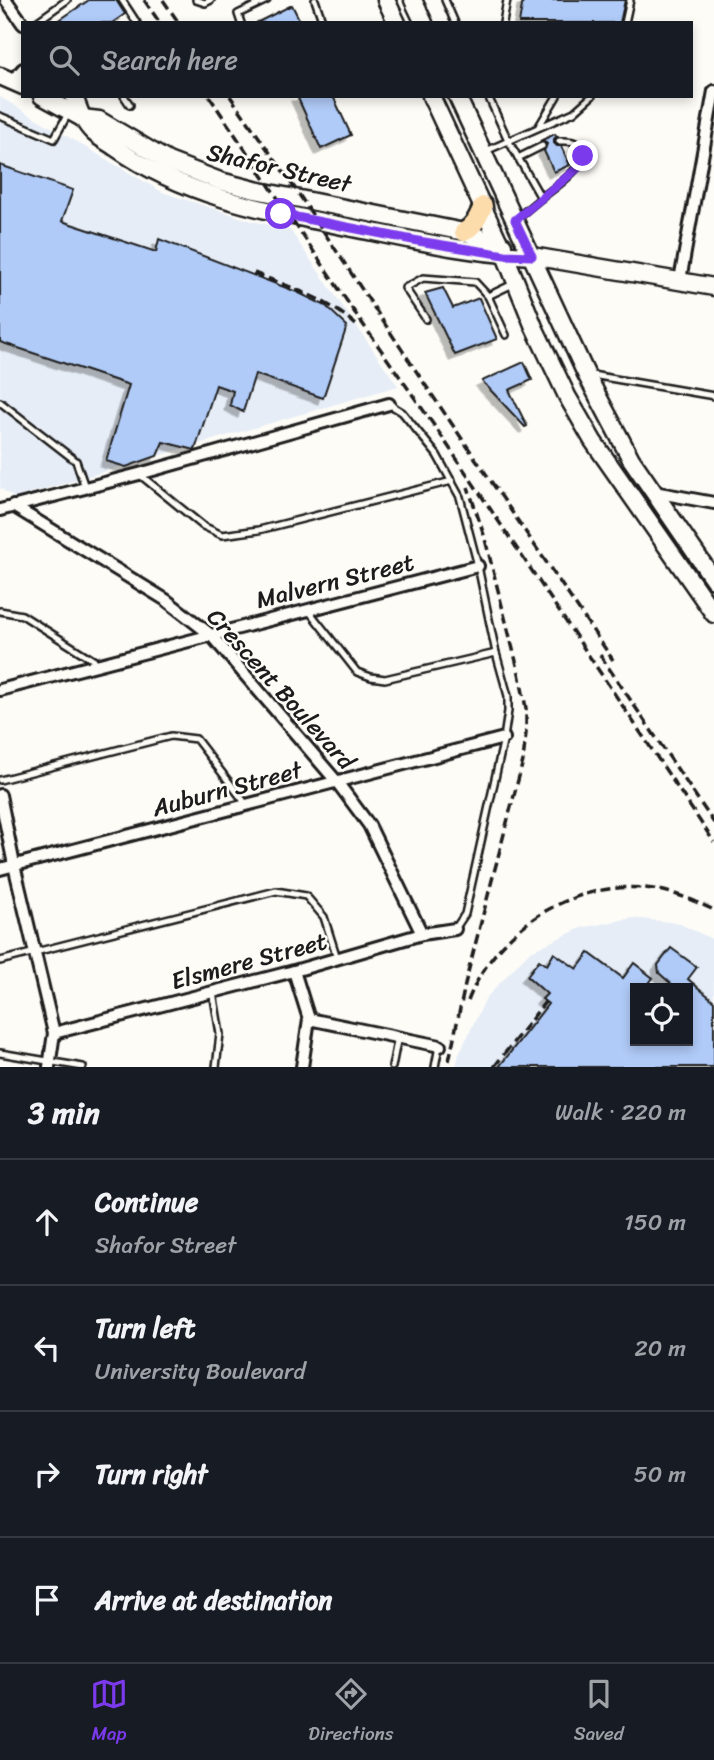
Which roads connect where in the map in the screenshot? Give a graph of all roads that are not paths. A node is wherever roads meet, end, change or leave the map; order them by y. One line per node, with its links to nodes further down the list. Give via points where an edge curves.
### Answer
1 (6, 0): 14 (street)
2 (67, 0): 13 (lane)
3 (122, 0): 17 (lane)
4 (196, 0): 5 (lane)
5 (211, 0)
6 (267, 0): 18 (lane, via 237,14)
7 (315, 0): 19 (lane)
8 (386, 0): 20 (main road)
9 (413, 0): 21 (main road)
10 (445, 0): 22 (lane)
11 (507, 0): 23 (lane)
12 (630, 0): 24 (lane)
13 (46, 16): 15 (lane); 16 (lane)
14 (21, 21)
15 (39, 21)
16 (50, 21)
17 (136, 21)
18 (240, 21)
19 (322, 21)
20 (396, 21)
21 (423, 21)
22 (454, 21)
23 (503, 21)
24 (625, 21)
25 (48, 98): 34 (main road)
26 (125, 98): 33 (lane)
27 (432, 98): 43 (main road)
28 (458, 98): 40 (main road)
29 (489, 98): 37 (lane)
30 (557, 98): 36 (lane)
31 (590, 98): 36 (lane, via 574,112)
32 (713, 98): 48 (street)
33 (130, 105)
34 (75, 108): 35 (lane, via 54,139); 45 (main road, Shafor Street, via 168,161 220,181); 46 (main road, Shafor Street, via 93,132 135,161 192,189 265,210 418,241)
35 (0, 117)
36 (539, 127): 37 (lane)
37 (508, 140): 40 (lane); 41 (lane)
38 (559, 141): 42 (lane, via 573,141 583,156 579,167)
39 (542, 146): 41 (lane)
40 (484, 152): 44 (main road)
41 (518, 158): 42 (lane)
42 (541, 198): 44 (lane)
43 (482, 206): 45 (main road, via 477,220); 46 (main road)
44 (515, 220): 47 (main road)
45 (464, 232): 46 (main road, Shafor Street)
46 (502, 249): 47 (main road, Shafor Street); 49 (main road)
47 (532, 256): 48 (main road, Shafor Street); 54 (main road)
48 (680, 280): 50 (main road, Shafor Street)
49 (516, 282): 51 (lane); 69 (main road, via 539,339 593,441)
50 (714, 287)
51 (488, 296): 52 (lane, via 475,282 422,278 405,288); 53 (lane)
52 (426, 319)
53 (506, 335)
54 (586, 374): 55 (lane); 61 (main road)
55 (714, 397)
56 (0, 402): 60 (lane, via 76,461)
57 (389, 404): 58 (street); 59 (lane, via 402,412)
58 (139, 474): 59 (lane, via 203,526 222,535 259,530); 60 (street)
59 (452, 481): 65 (lane)
60 (85, 487): 63 (street)
61 (654, 492): 62 (street); 66 (main road)
62 (714, 503)
63 (13, 506): 64 (street); 70 (street, Crescent Boulevard, via 166,600)
64 (0, 510)
65 (478, 566): 67 (street, Malvern Street); 71 (lane)
66 (714, 580)
67 (308, 609): 70 (street, Malvern Street); 71 (lane, via 357,672 371,677 385,679)
68 (0, 611): 72 (lane, via 22,615)
69 (714, 614)
70 (211, 635): 72 (street, Malvern Street); 76 (street, Crescent Boulevard)
71 (496, 653): 74 (lane, via 508,695)
72 (99, 664): 73 (street, Malvern Street)
73 (0, 690)
74 (504, 738): 76 (street, Auburn Street); 81 (lane, via 466,914)
75 (0, 779): 78 (lane, via 171,736 196,739)
76 (337, 782): 78 (street, Auburn Street); 82 (street, Crescent Boulevard, via 369,825)
77 (0, 796): 79 (street)
78 (246, 805): 79 (street, Auburn Street)
79 (14, 865): 80 (street, Auburn Street); 83 (street)
80 (0, 869)
81 (455, 929): 82 (street, Elsmere Street)
82 (422, 934): 84 (street, Elsmere Street)
83 (35, 953): 84 (lane, via 276,891 306,896 324,917); 85 (lane); 89 (street)
84 (338, 959): 86 (street, Elsmere Street)
85 (0, 961)
86 (295, 971): 87 (street, Elsmere Street); 88 (street)
87 (214, 992): 89 (street, Elsmere Street); 95 (lane, via 220,1034)
88 (309, 1019): 90 (street); 96 (street)
89 (54, 1033): 93 (street)
90 (398, 1036): 91 (street); 97 (lane)
91 (439, 1045): 98 (lane)
92 (0, 1053): 93 (lane)
93 (50, 1064): 94 (lane)
94 (83, 1067)
95 (216, 1067)
96 (302, 1067)
97 (392, 1067)
98 (435, 1067)

